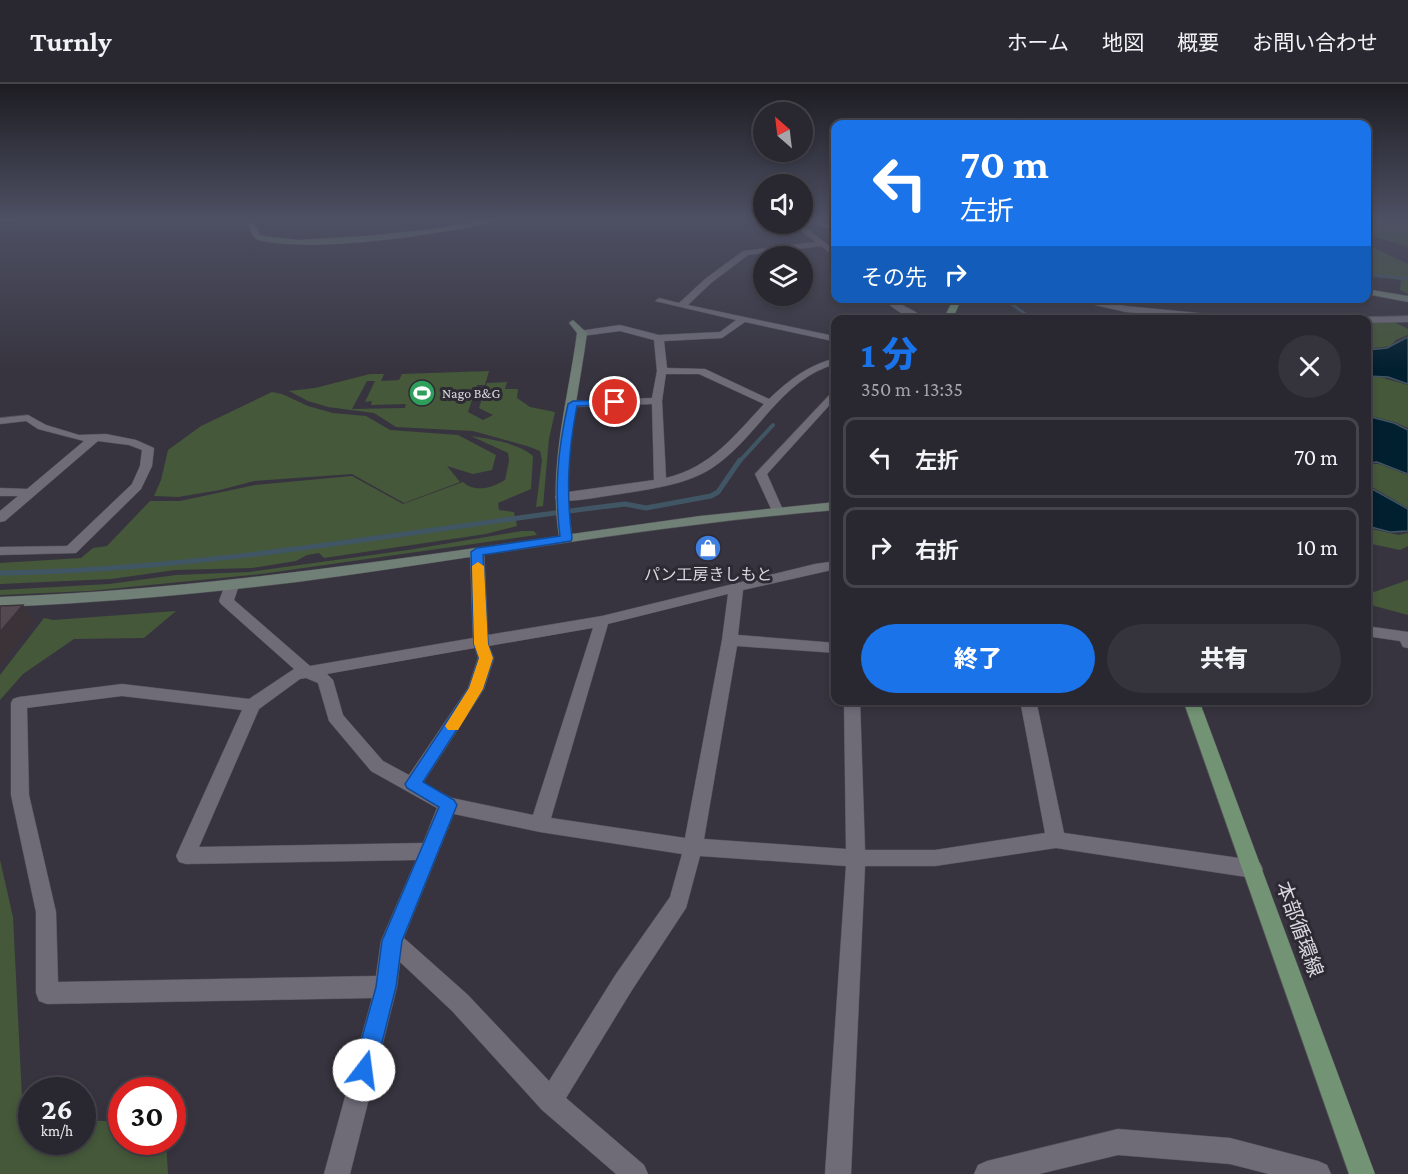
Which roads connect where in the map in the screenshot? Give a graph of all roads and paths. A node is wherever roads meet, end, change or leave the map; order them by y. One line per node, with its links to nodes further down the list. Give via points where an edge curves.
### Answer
1 (724, 269): 7 (street)
2 (1371, 292): 3 (street)
3 (1408, 299)
4 (659, 302): 7 (street)
5 (892, 303): 8 (street)
6 (1094, 303): 9 (street)
7 (682, 305): 10 (street)
8 (913, 315)
9 (1202, 315)
10 (743, 319): 15 (street, via 722,335); 16 (street)
11 (1408, 319): 12 (street)
12 (1371, 320)
13 (573, 323): 14 (street)
14 (582, 333): 15 (street, via 620,328); 21 (street)
15 (659, 338): 18 (street)
16 (831, 338)
17 (831, 362): 22 (street, via 806,372)
18 (662, 371): 20 (street); 22 (street, via 701,371)
19 (831, 397): 30 (street, via 761,474)
20 (657, 401): 21 (street); 25 (street)
21 (573, 404): 28 (street, via 564,444)
22 (771, 404): 25 (street, via 708,466)
23 (0, 421): 24 (street, via 28,418 42,427 78,438)
24 (96, 437): 27 (street); 33 (street, via 148,448 146,466 137,486 71,549)
25 (660, 482): 28 (street)
26 (0, 492): 27 (street)
27 (27, 493): 31 (street)
28 (562, 501): 32 (street)
29 (831, 506): 30 (street)
30 (777, 510): 32 (street)
31 (0, 518)
32 (565, 533): 34 (street)
33 (0, 551)
34 (477, 552): 36 (street); 43 (street)
35 (831, 566): 37 (street)
36 (232, 585): 38 (street); 45 (street, via 226,601)
37 (736, 587): 39 (street); 41 (street)
38 (0, 602)
39 (602, 621): 43 (street); 52 (street)
40 (1371, 632): 42 (street, via 1406,637)
41 (730, 640): 44 (street); 54 (street)
42 (1408, 643)
43 (481, 644): 45 (street); 50 (street, via 486,658 476,689)
44 (831, 648)
45 (307, 672): 46 (street, via 296,674); 50 (street, via 325,680 335,717 377,766)
46 (252, 705): 55 (street, via 186,856); 59 (street, via 122,690 19,703 20,795 46,912 47,993)
47 (852, 705): 56 (street)
48 (1029, 705): 53 (street)
49 (1193, 705): 57 (main road, 本部循環線)
50 (413, 784): 51 (street)
51 (448, 805): 52 (street); 55 (street)
52 (540, 824): 54 (street)
53 (1056, 840): 56 (street, via 936,858); 57 (street)
54 (693, 847): 56 (street); 60 (street, via 680,901 624,982)
55 (428, 851): 58 (street)
56 (856, 858): 63 (street)
57 (1253, 869): 66 (main road, 本部循環線)
58 (392, 941): 59 (street); 60 (street, via 460,1003)
59 (386, 987): 61 (street)
60 (551, 1101): 62 (street)
61 (337, 1174)
62 (636, 1174)
63 (838, 1174)
64 (987, 1174): 65 (street, via 1118,1142 1230,1151)
65 (1318, 1174)
66 (1362, 1174)

